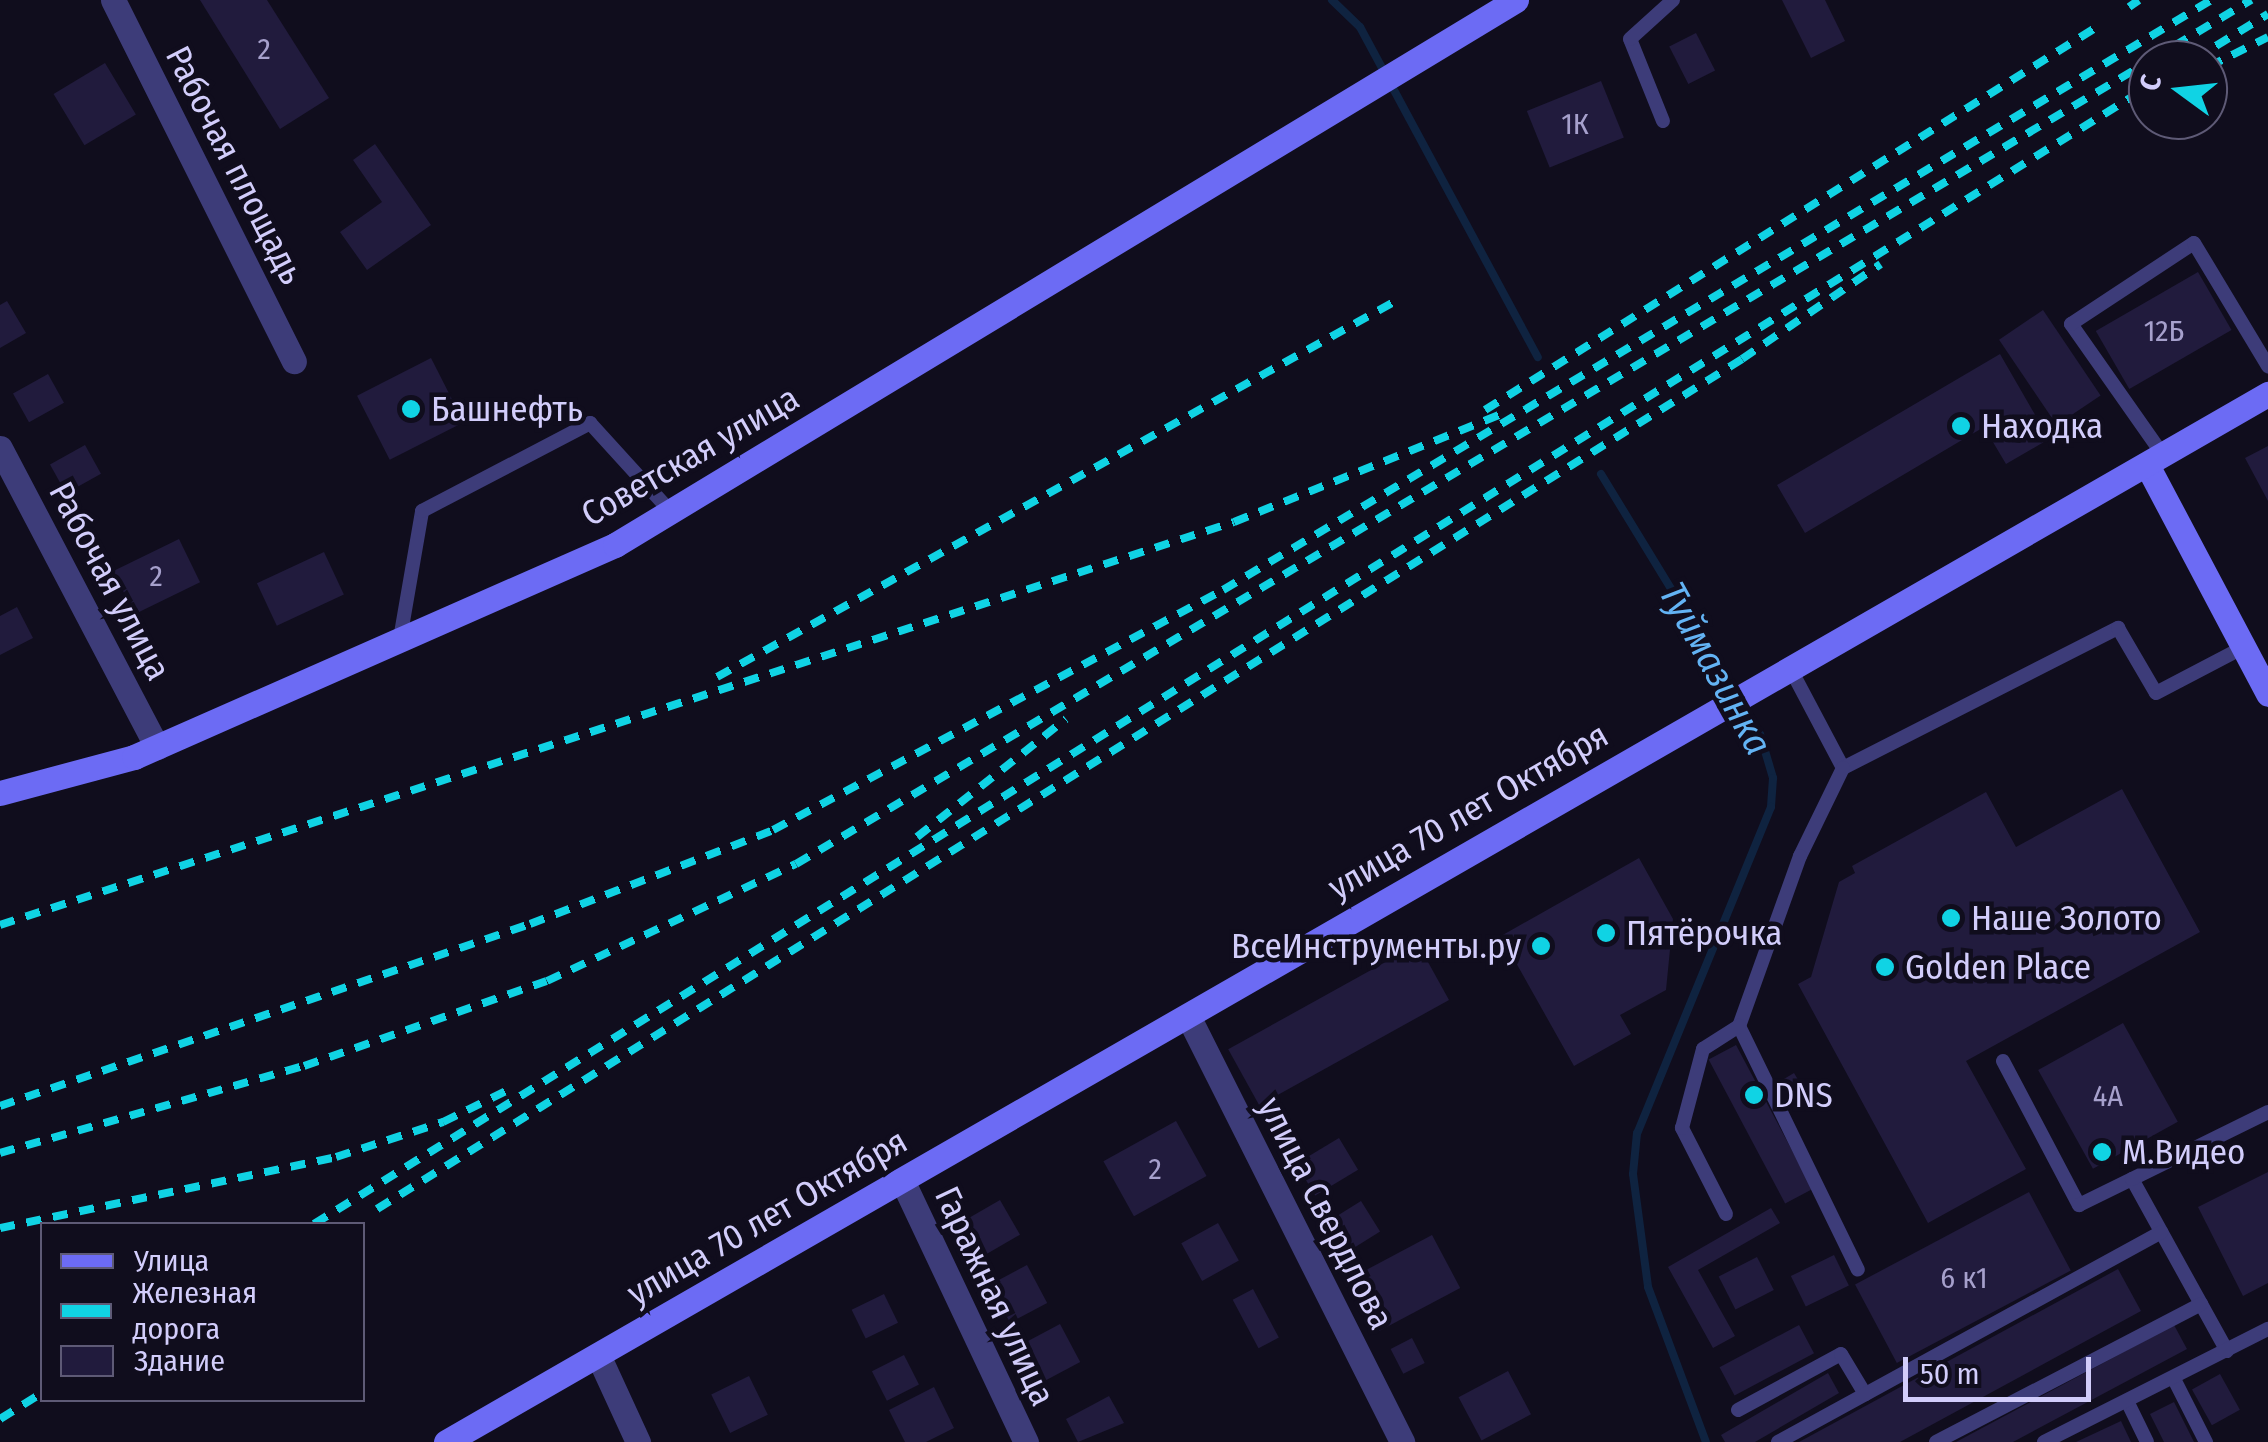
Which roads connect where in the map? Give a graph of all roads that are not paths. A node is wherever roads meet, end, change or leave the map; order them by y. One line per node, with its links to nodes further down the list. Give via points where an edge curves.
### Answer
1 (113, 0): 5 (street, Рабочая площадь)
2 (1516, 0): 10 (street, Советская улица)
3 (1673, 0): 4 (lane, via 1630,39)
4 (1663, 120)
5 (294, 361)
6 (2268, 366): 9 (lane, via 2194,242 2071,324)
7 (2268, 394): 9 (street, улица 70 лет Октября)
8 (0, 448): 15 (street, Рабочая улица)
9 (2155, 460): 12 (street); 13 (street, улица 70 лет Октября)
10 (670, 511): 11 (street, Советская улица, via 615,545); 11 (lane, via 590,423 422,510)
11 (400, 640): 15 (street, Советская улица)
12 (2242, 648): 14 (street); 16 (lane, via 2156,693 2118,628)
13 (1789, 666): 16 (lane); 18 (street, улица 70 лет Октября)
14 (2268, 694)
15 (157, 747): 17 (street, Советская улица)
16 (1843, 768): 19 (lane, via 1800,856)
17 (0, 793)
18 (1188, 1016): 23 (street, улица 70 лет Октября); 38 (street, улица Свердлова)
19 (1738, 1026): 24 (lane, via 1703,1049 1682,1128); 26 (lane)
20 (2003, 1062): 22 (lane, via 2079,1205)
21 (2268, 1112): 22 (lane)
22 (2132, 1179): 25 (lane)
23 (902, 1180): 30 (street, улица 70 лет Октября); 37 (street, Гаражная улица)
24 (1726, 1214)
25 (2161, 1232): 27 (lane); 32 (lane)
26 (1858, 1270)
27 (2201, 1304): 29 (lane); 40 (lane)
28 (2268, 1329): 29 (lane)
29 (2227, 1351): 31 (lane)
30 (598, 1355): 35 (street, улица 70 лет Октября); 36 (street)
31 (2174, 1379): 33 (lane); 43 (lane)
32 (1864, 1394): 34 (lane, via 1842,1354); 39 (lane)
33 (2128, 1403): 41 (lane); 42 (lane)
34 (1738, 1410)
35 (446, 1442)
36 (638, 1442)
37 (1026, 1442)
38 (1402, 1442)
39 (1778, 1442)
40 (1936, 1442)
41 (2044, 1442)
42 (2148, 1442)
43 (2206, 1442)

